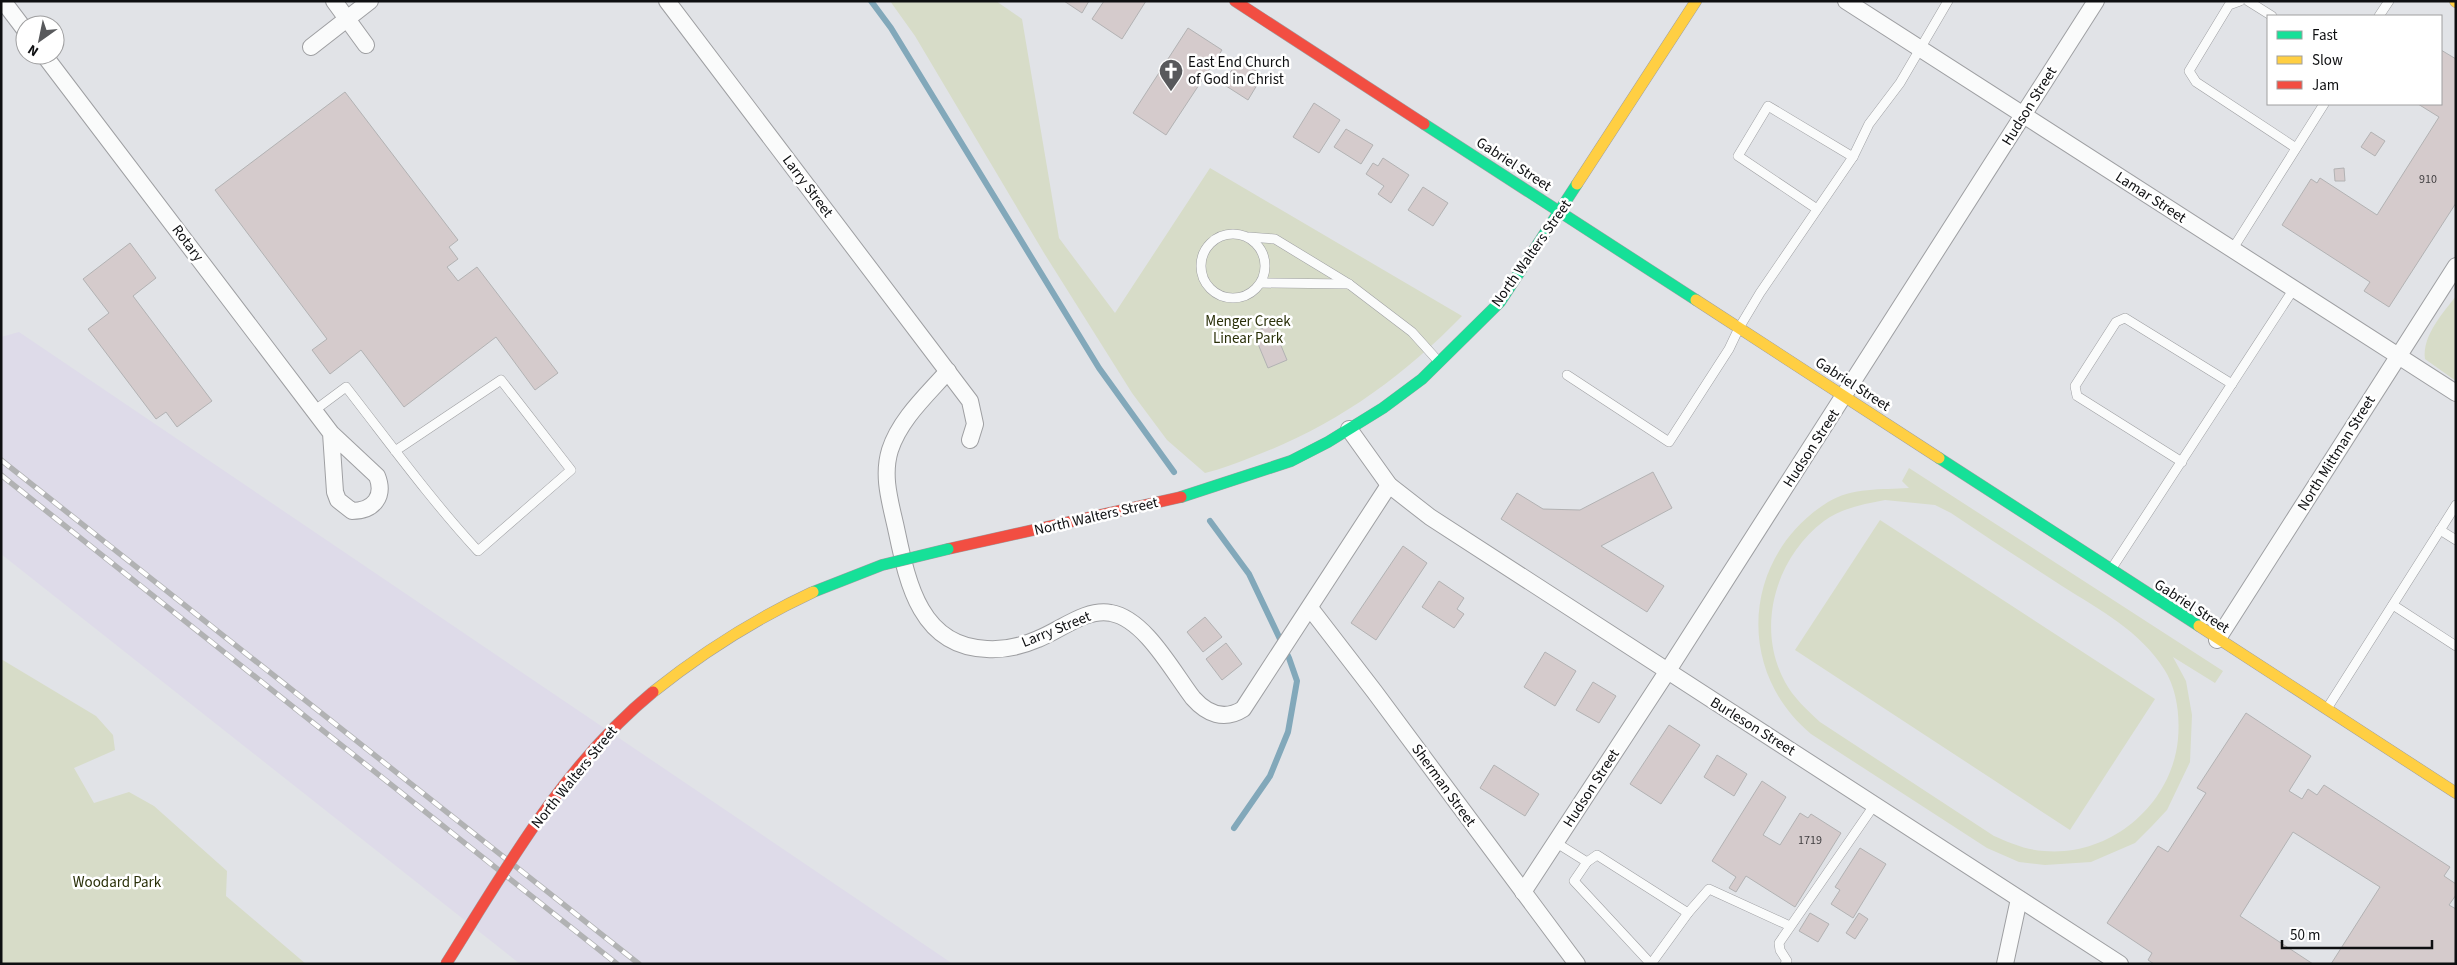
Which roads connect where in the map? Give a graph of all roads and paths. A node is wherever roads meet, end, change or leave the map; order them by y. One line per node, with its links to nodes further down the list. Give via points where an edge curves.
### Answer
1 (3, 1): 15 (street)
2 (334, 1): 16 (street)
3 (370, 1): 16 (street)
4 (667, 1): 36 (street, Larry Street)
5 (1235, 1): 26 (main road, Gabriel Street)
6 (1696, 1): 26 (main road, North Walters Street)
7 (1846, 1): 19 (street, Lamar Street)
8 (1948, 1): 19 (lane)
9 (2096, 1): 22 (street, Hudson Street)
10 (2240, 1): 23 (lane, via 2230,5 2189,71 2196,82)
11 (2248, 1): 13 (lane)
12 (2389, 1): 14 (lane)
13 (2270, 15)
14 (2380, 15)
15 (15, 17)
16 (348, 19): 17 (street); 18 (street)
17 (366, 45)
18 (311, 47)
19 (1919, 48): 22 (street, Lamar Street); 24 (lane, via 1900,83 1869,124)
20 (52, 65): 41 (street, Rotary)
21 (2323, 105): 23 (lane)
22 (2024, 116): 28 (street, Lamar Street); 40 (street, Hudson Street)
23 (2296, 148): 28 (lane)
24 (1853, 157): 25 (lane); 25 (lane, via 1768,106 1738,156)
25 (1816, 209): 33 (lane)
26 (1561, 212): 33 (main road, Gabriel Street); 35 (main road, North Walters Street, via 1500,302)
27 (1249, 237): 30 (lane, via 1263,252 1265,273); 30 (lane, via 1228,234 1210,243 1201,263 1202,274 1206,283 1223,296 1245,296); 31 (lane, via 1275,239)
28 (2232, 250): 32 (street, Lamar Street)
29 (2456, 266): 34 (street, North Mittman Street)
30 (1261, 283): 31 (lane)
31 (1349, 284): 35 (lane, via 1412,332)
32 (2293, 290): 34 (street, Lamar Street); 38 (lane)
33 (1738, 328): 37 (lane, via 1729,349 1669,442); 40 (main road, Gabriel Street)
34 (2397, 356): 39 (street, Lamar Street); 54 (street, North Mittman Street)
35 (1439, 363): 42 (main road, North Walters Street, via 1383,408)
36 (948, 371): 44 (street, Larry Street, via 970,401 975,424); 53 (street, Larry Street, via 904,422 891,447 887,464 887,486 907,580 922,613 937,629 959,643 984,649 1004,649 1038,639 1093,613 1112,612 1142,630 1200,706 1212,714 1223,716 1242,709)
37 (1568, 375)
38 (2232, 384): 46 (lane); 46 (lane, via 2125,318 2116,322 2075,386 2077,396)
39 (2456, 393)
40 (1844, 396): 51 (main road, Gabriel Street); 56 (street, Hudson Street)
41 (314, 410): 43 (street, Rotary); 45 (lane, via 346,387)
42 (1349, 429): 47 (street, Burleson Street); 66 (main road, North Walters Street, bridge, via 1291,461 1196,493 883,564 788,602 697,656 659,684 587,756 535,823)
43 (331, 433)
44 (970, 440)
45 (395, 450): 45 (lane, via 450,521 478,551 571,470 501,380)
46 (2182, 462): 51 (lane)
47 (1389, 485): 53 (street); 56 (street, Burleson Street, via 1430,517)
48 (2456, 505): 49 (lane)
49 (2440, 530): 50 (lane); 52 (lane)
50 (2456, 540)
51 (2111, 570): 54 (main road, Gabriel Street)
52 (2393, 605): 55 (lane); 57 (lane)
53 (1310, 608): 62 (street, Sherman Street)
54 (2217, 640): 57 (main road, Gabriel Street)
55 (2456, 646)
56 (1667, 672): 59 (street, Burleson Street); 60 (street, Hudson Street)
57 (2326, 710): 58 (main road, Gabriel Street)
58 (2456, 792)
59 (1875, 804): 63 (street, Burleson Street); 65 (lane)
60 (1555, 842): 61 (lane); 62 (street, Hudson Street)
61 (1587, 862): 64 (lane, via 1597,855 1603,857); 68 (lane, via 1574,881)
62 (1523, 892): 67 (street, Sherman Street)
63 (2019, 898): 70 (street); 71 (street, Burleson Street)
64 (1688, 913): 65 (lane, via 1709,889); 68 (lane)
65 (1790, 926): 69 (lane, via 1779,943 1787,961)
66 (446, 964)
67 (1577, 964)
68 (1651, 964)
69 (1785, 964)
70 (2005, 964)
71 (2120, 964)

